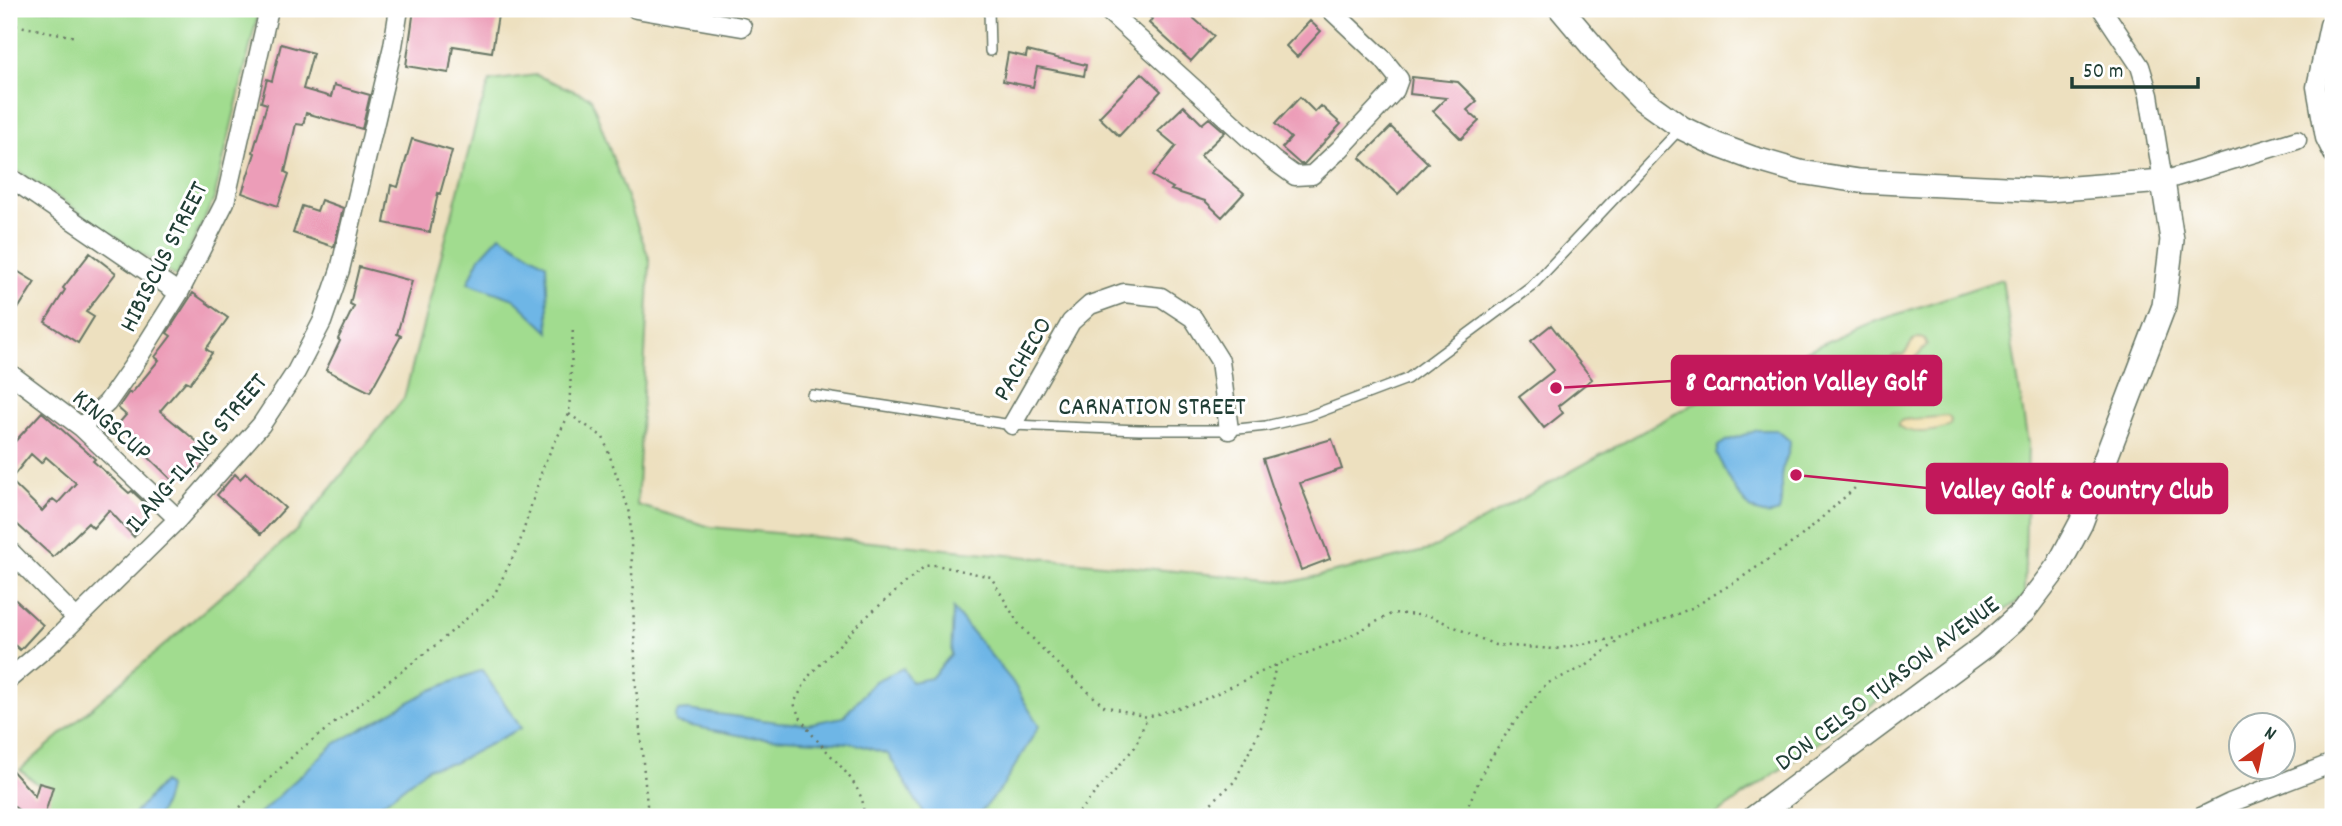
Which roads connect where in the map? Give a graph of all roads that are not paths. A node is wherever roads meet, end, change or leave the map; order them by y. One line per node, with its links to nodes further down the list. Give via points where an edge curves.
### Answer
1 (269, 9): 17 (street, HIBISCUS STREET, via 225,202)
2 (399, 9): 23 (street, ILANG-ILANG STREET, via 340,270 322,322 261,425)
3 (636, 9): 10 (street)
4 (989, 9): 11 (lane)
5 (1106, 9): 6 (street, via 1295,176 1312,175 1340,149 1395,90 1399,79)
6 (1330, 9)
7 (1561, 9): 12 (street, via 1643,100)
8 (2102, 9): 16 (street, via 2140,66)
9 (2333, 21): 14 (street, via 2316,88 2325,138)
10 (742, 27)
11 (990, 51)
12 (1682, 128): 16 (street, via 1752,158 1800,172 1859,181 2048,190); 22 (lane, CARNATION STREET, via 1531,287 1408,379 1309,416)
13 (2297, 141): 16 (street)
14 (2333, 154)
15 (9, 177): 17 (street)
16 (2163, 181): 28 (street, DON CELSO TUASON AVENUE, via 2172,240 2164,306 2081,523 2058,566 2024,612 1985,646)
17 (178, 293): 21 (street, HIBISCUS STREET, via 107,402)
18 (9, 373): 21 (street, KINGSCUP)
19 (812, 396): 20 (lane, CARNATION STREET)
20 (1012, 425): 22 (lane, CARNATION STREET); 22 (street, PACHECO, via 1071,322 1090,305 1124,293 1161,297 1193,318 1220,362)
21 (81, 427): 23 (street, KINGSCUP)
22 (1229, 430)
23 (178, 519): 25 (street, ILANG-ILANG STREET)
24 (9, 550): 25 (street)
25 (76, 618): 26 (street, ILANG-ILANG STREET)
26 (9, 679)
27 (2333, 762): 29 (street)
28 (1755, 817)
29 (2201, 817)

